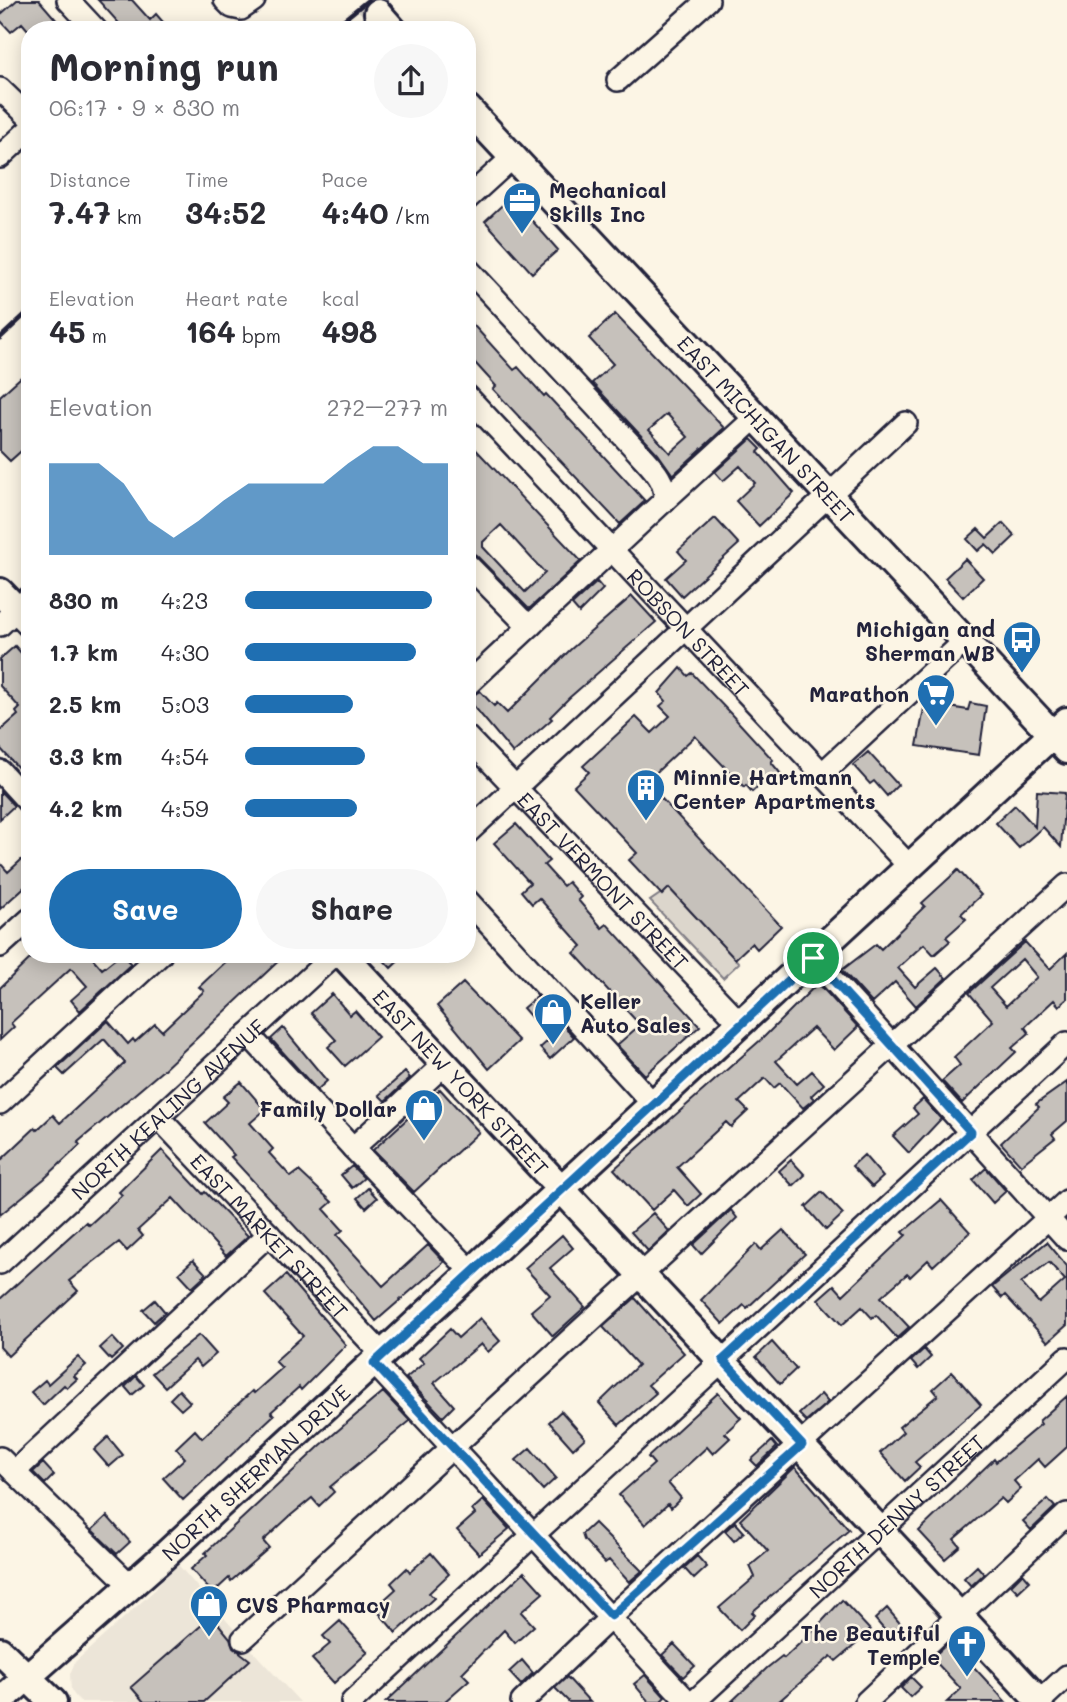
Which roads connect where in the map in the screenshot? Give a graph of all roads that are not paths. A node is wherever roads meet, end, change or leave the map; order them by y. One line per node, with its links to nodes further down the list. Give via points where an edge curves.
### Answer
1 (68, 0): 5 (street)
2 (225, 0): 3 (street, via 241,9)
3 (254, 0)
4 (708, 0): 6 (street)
5 (88, 21)
6 (618, 80)
7 (0, 89): 8 (street)
8 (21, 109)
9 (476, 118): 12 (main road, EAST MICHIGAN STREET)
10 (21, 137): 11 (street)
11 (0, 157)
12 (513, 157): 13 (street); 16 (main road, EAST MICHIGAN STREET)
13 (476, 191)
14 (476, 278): 19 (street, via 662,480)
15 (476, 406): 20 (street, ROBSON STREET)
16 (756, 417): 18 (main road, EAST MICHIGAN STREET); 19 (street)
17 (906, 424): 18 (street)
18 (829, 495): 23 (street); 24 (main road, EAST MICHIGAN STREET)
19 (665, 500): 20 (street)
20 (611, 548): 22 (street); 23 (street, ROBSON STREET)
21 (476, 573): 22 (street)
22 (531, 625): 25 (street)
23 (687, 628): 28 (street, ROBSON STREET); 30 (street)
24 (965, 641): 26 (main road, EAST MICHIGAN STREET); 28 (street)
25 (476, 677)
26 (1062, 735): 33 (main road, NORTH SHERMAN DRIVE)
27 (476, 746): 30 (street, EAST VERMONT STREET)
28 (823, 773): 33 (street, ROBSON STREET)
29 (2, 777): 31 (street)
30 (516, 788): 32 (street); 42 (street, EAST VERMONT STREET)
31 (21, 795)
32 (476, 825)
33 (910, 867): 38 (main road, NORTH SHERMAN DRIVE)
34 (1067, 884): 45 (street)
35 (476, 910): 48 (street)
36 (21, 927): 37 (street)
37 (0, 946)
38 (813, 958): 42 (main road, NORTH SHERMAN DRIVE); 45 (street)
39 (152, 963): 47 (street)
40 (325, 963): 43 (street, NORTH KEALING AVENUE)
41 (351, 963): 46 (main road, EAST NEW YORK STREET)
42 (741, 1024): 48 (main road, NORTH SHERMAN DRIVE)
43 (248, 1034): 49 (street, NORTH KEALING AVENUE); 51 (street)
44 (1067, 1043): 50 (street)
45 (892, 1046): 50 (street); 59 (street)
46 (446, 1063): 51 (street); 52 (main road, EAST NEW YORK STREET)
47 (0, 1103)
48 (654, 1105): 52 (main road, NORTH SHERMAN DRIVE)
49 (158, 1117): 55 (street, EAST MARKET STREET); 57 (street, NORTH KEALING AVENUE)
50 (971, 1132): 54 (street); 62 (street)
51 (354, 1148): 58 (street)
52 (564, 1188): 58 (main road, NORTH SHERMAN DRIVE); 59 (main road, EAST NEW YORK STREET)
53 (1067, 1201): 54 (street)
54 (1048, 1218): 56 (street); 63 (street)
55 (269, 1234): 61 (street, EAST MARKET STREET); 65 (street)
56 (1067, 1239)
57 (0, 1263)
58 (472, 1272): 61 (main road, NORTH SHERMAN DRIVE)
59 (643, 1274): 62 (main road, EAST NEW YORK STREET); 64 (street)
60 (1067, 1358): 67 (street, NORTH DENNY STREET)
61 (378, 1359): 64 (street, EAST MARKET STREET); 69 (main road, NORTH SHERMAN DRIVE)
62 (723, 1360): 63 (main road, EAST NEW YORK STREET); 68 (street)
63 (802, 1445): 67 (main road, EAST NEW YORK STREET); 71 (street)
64 (453, 1448): 68 (street, EAST MARKET STREET); 72 (street)
65 (7, 1465): 69 (street)
66 (1067, 1514): 70 (street)
67 (881, 1530): 70 (main road, EAST NEW YORK STREET); 80 (street, NORTH DENNY STREET)
68 (534, 1535): 71 (street, EAST MARKET STREET); 78 (street)
69 (131, 1586): 75 (main road, NORTH SHERMAN DRIVE)
70 (959, 1614): 81 (street); 82 (main road, EAST NEW YORK STREET)
71 (611, 1616): 79 (street); 80 (street, EAST MARKET STREET)
72 (243, 1639)
73 (0, 1651): 75 (main road)
74 (1067, 1676): 82 (street)
75 (27, 1678): 76 (main road, NORTH SHERMAN DRIVE); 77 (main road)
76 (0, 1701)
77 (52, 1702)
78 (352, 1702)
79 (522, 1702)
80 (691, 1702)
81 (866, 1702)
82 (1040, 1702)

